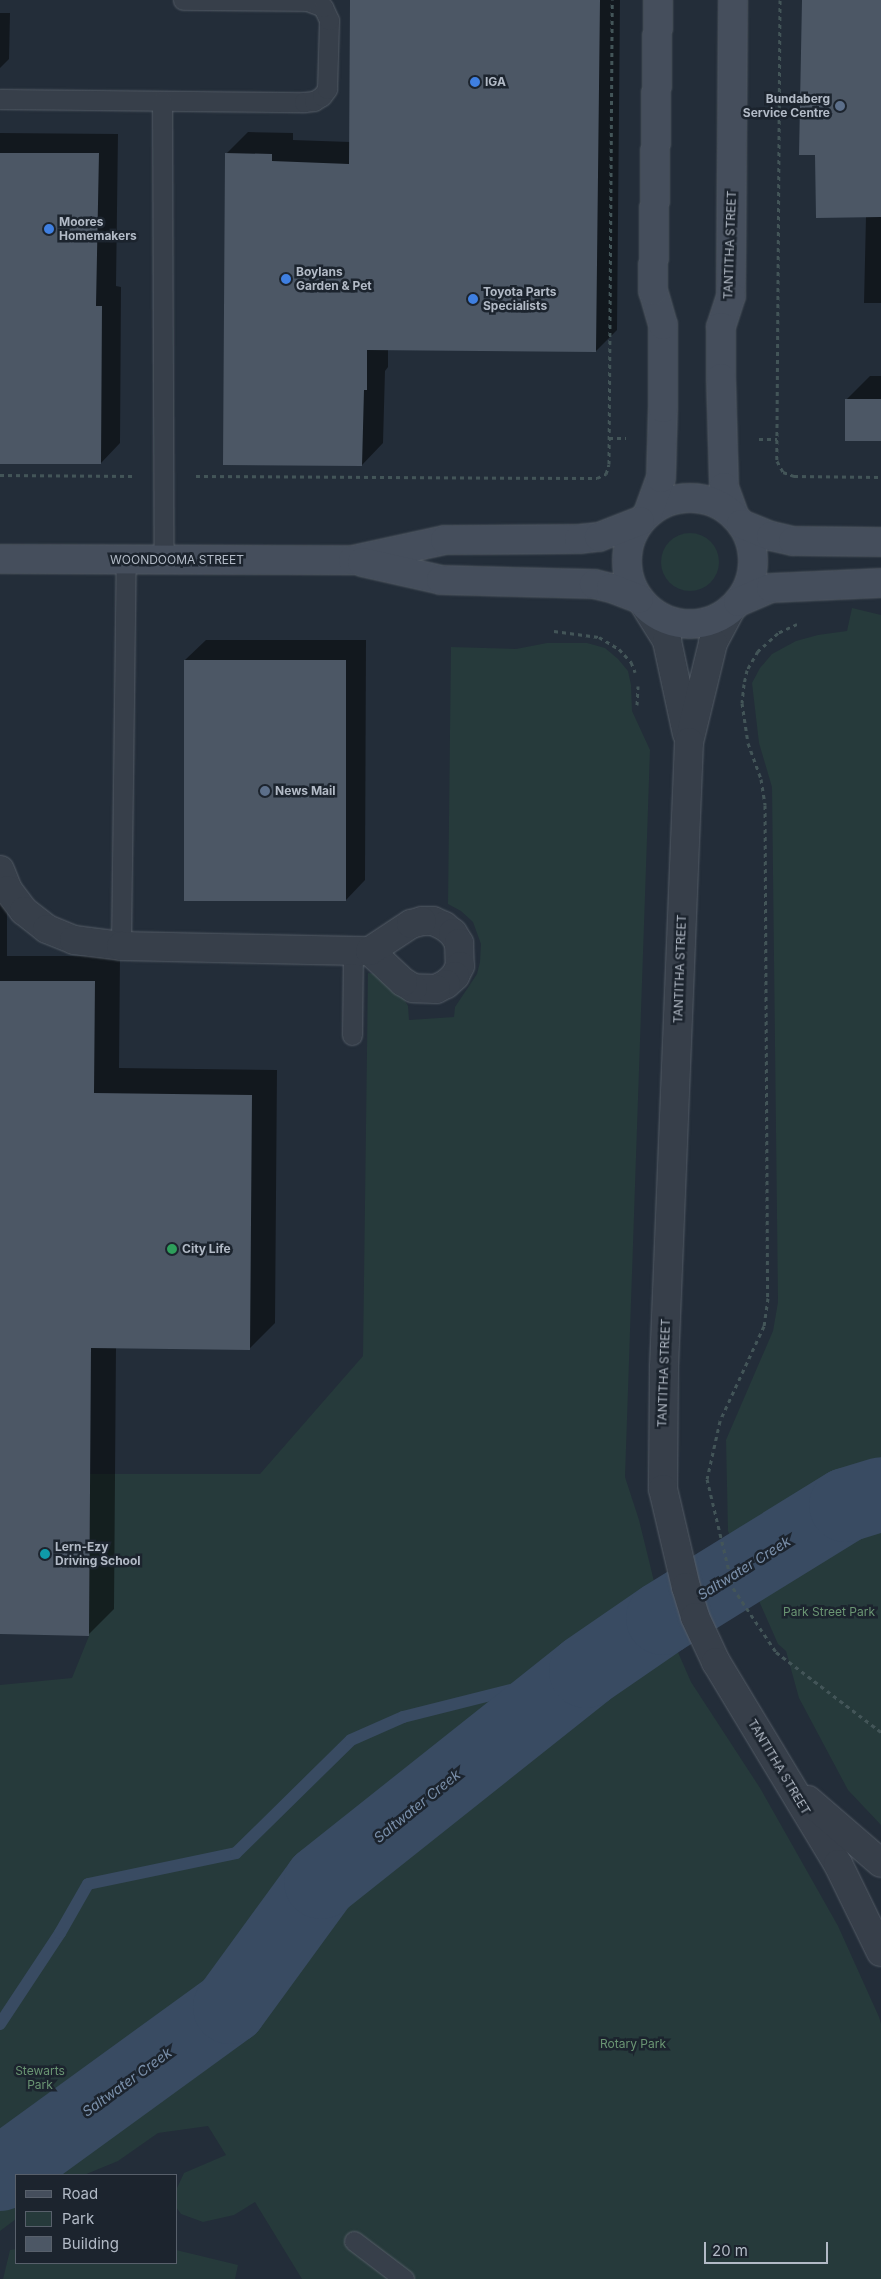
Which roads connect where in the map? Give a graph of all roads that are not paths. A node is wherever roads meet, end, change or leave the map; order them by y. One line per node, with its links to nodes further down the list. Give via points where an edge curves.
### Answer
1 (183, 0): 4 (lane)
2 (658, 0): 7 (street, via 653,291 664,325 663,408 661,478)
3 (733, 0): 8 (street, TANTITHA STREET, via 731,296 721,327 721,352 724,488)
4 (310, 1): 6 (lane, via 323,7 329,20 329,80 322,96 304,102)
5 (0, 99): 6 (lane)
6 (162, 101): 12 (lane)
7 (644, 517): 8 (street, via 664,503 702,498 720,506); 13 (street, WOONDOOMA STREET, via 599,537 445,540); 15 (street, via 631,535 626,552 630,585)
8 (738, 520): 9 (street, via 771,536 793,541); 16 (street, via 753,556 747,589)
9 (881, 542)
10 (0, 559): 11 (street, WOONDOOMA STREET)
11 (126, 559): 12 (street, WOONDOOMA STREET); 19 (lane)
12 (164, 560): 13 (street, WOONDOOMA STREET)
13 (353, 560): 15 (street, WOONDOOMA STREET, via 441,580 594,584)
14 (881, 583): 16 (street, via 771,588)
15 (643, 603): 16 (street, via 661,618 679,624 698,624 716,619); 17 (street, TANTITHA STREET, via 667,641)
16 (735, 606): 17 (street, TANTITHA STREET, via 713,643)
17 (689, 742): 22 (street, TANTITHA STREET, via 664,1368 663,1489 696,1617 716,1662)
18 (0, 870): 19 (street, via 8,890 24,911 47,929 74,940)
19 (121, 946): 20 (street)
20 (361, 950): 21 (lane)
21 (352, 1035)
22 (788, 1783): 23 (street); 24 (street, TANTITHA STREET, via 838,1864)
23 (881, 1863)
24 (881, 1952)
25 (354, 2241): 26 (lane)
26 (404, 2279)

